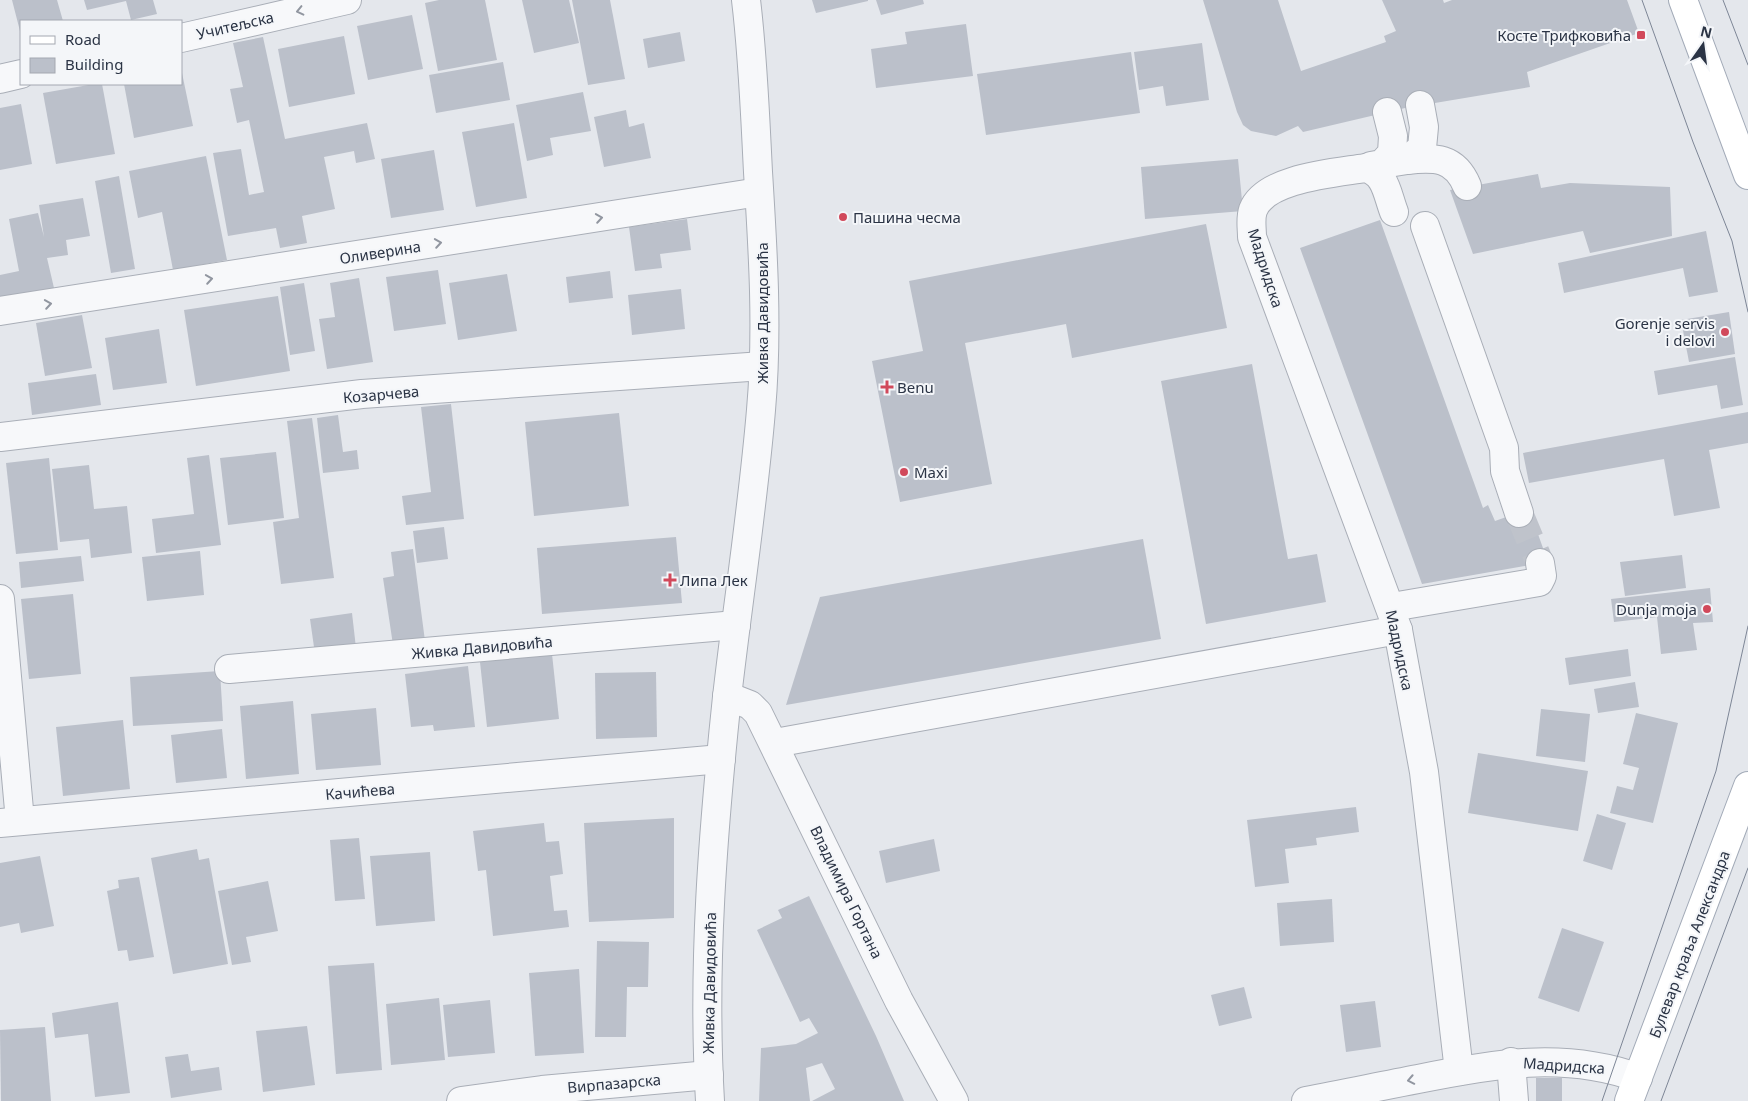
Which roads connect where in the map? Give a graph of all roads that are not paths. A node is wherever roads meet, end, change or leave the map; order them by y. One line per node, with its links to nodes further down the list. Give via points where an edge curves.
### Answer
1 (347, 0): 4 (street, Учитељска, one-way to 4)
2 (746, 0): 12 (street, Живка Давидовића)
3 (1682, 0): 10 (main road)
4 (182, 38)
5 (20, 74): 6 (street)
6 (0, 79)
7 (1420, 105): 9 (street, via 1424,127 1422,148)
8 (1387, 112): 9 (street, via 1394,143 1391,157)
9 (1384, 164): 11 (street, via 1430,158 1457,168); 13 (street, via 1376,170); 21 (street, Мадридска, via 1278,187 1265,194 1253,209 1251,221 1252,237)
10 (1748, 175)
11 (1467, 186)
12 (759, 192): 15 (street, Оливерина, one-way to 12); 16 (street, Живка Давидовића)
13 (1394, 212)
14 (1425, 226): 18 (street, via 1504,448 1505,471)
15 (0, 311)
16 (763, 366): 17 (street, Козарчева, via 362,394); 22 (street, Живка Давидовића, via 755,475)
17 (0, 437)
18 (1519, 512)
19 (1540, 563): 21 (street, via 1542,576 1539,582)
20 (0, 599): 28 (street)
21 (1395, 618): 25 (street); 30 (street, Мадридска, via 1424,772)
22 (736, 625): 23 (street, Живка Давидовића); 24 (street, Живка Давидовића)
23 (229, 669)
24 (727, 696): 25 (street, Владимира Гортана, via 750,705); 26 (street, Живка Давидовића)
25 (775, 744): 35 (street, Владимира Гортана, via 899,1001)
26 (721, 759): 28 (street, Качићева); 31 (street, Живка Давидовића, via 708,943)
27 (1748, 786): 32 (main road, Булевар краља Александра)
28 (10, 822)
29 (1511, 1062): 30 (street, Мадридска); 32 (street, Мадридска, via 1552,1061 1612,1068); 37 (street)
30 (1458, 1070): 36 (street, Мадридска, one-way to 36)
31 (709, 1088): 33 (street, Вирпазарска)
32 (1634, 1089)
33 (583, 1094): 34 (street, Вирпазарска)
34 (461, 1101)
35 (954, 1101)
36 (1306, 1101)
37 (1514, 1101)

